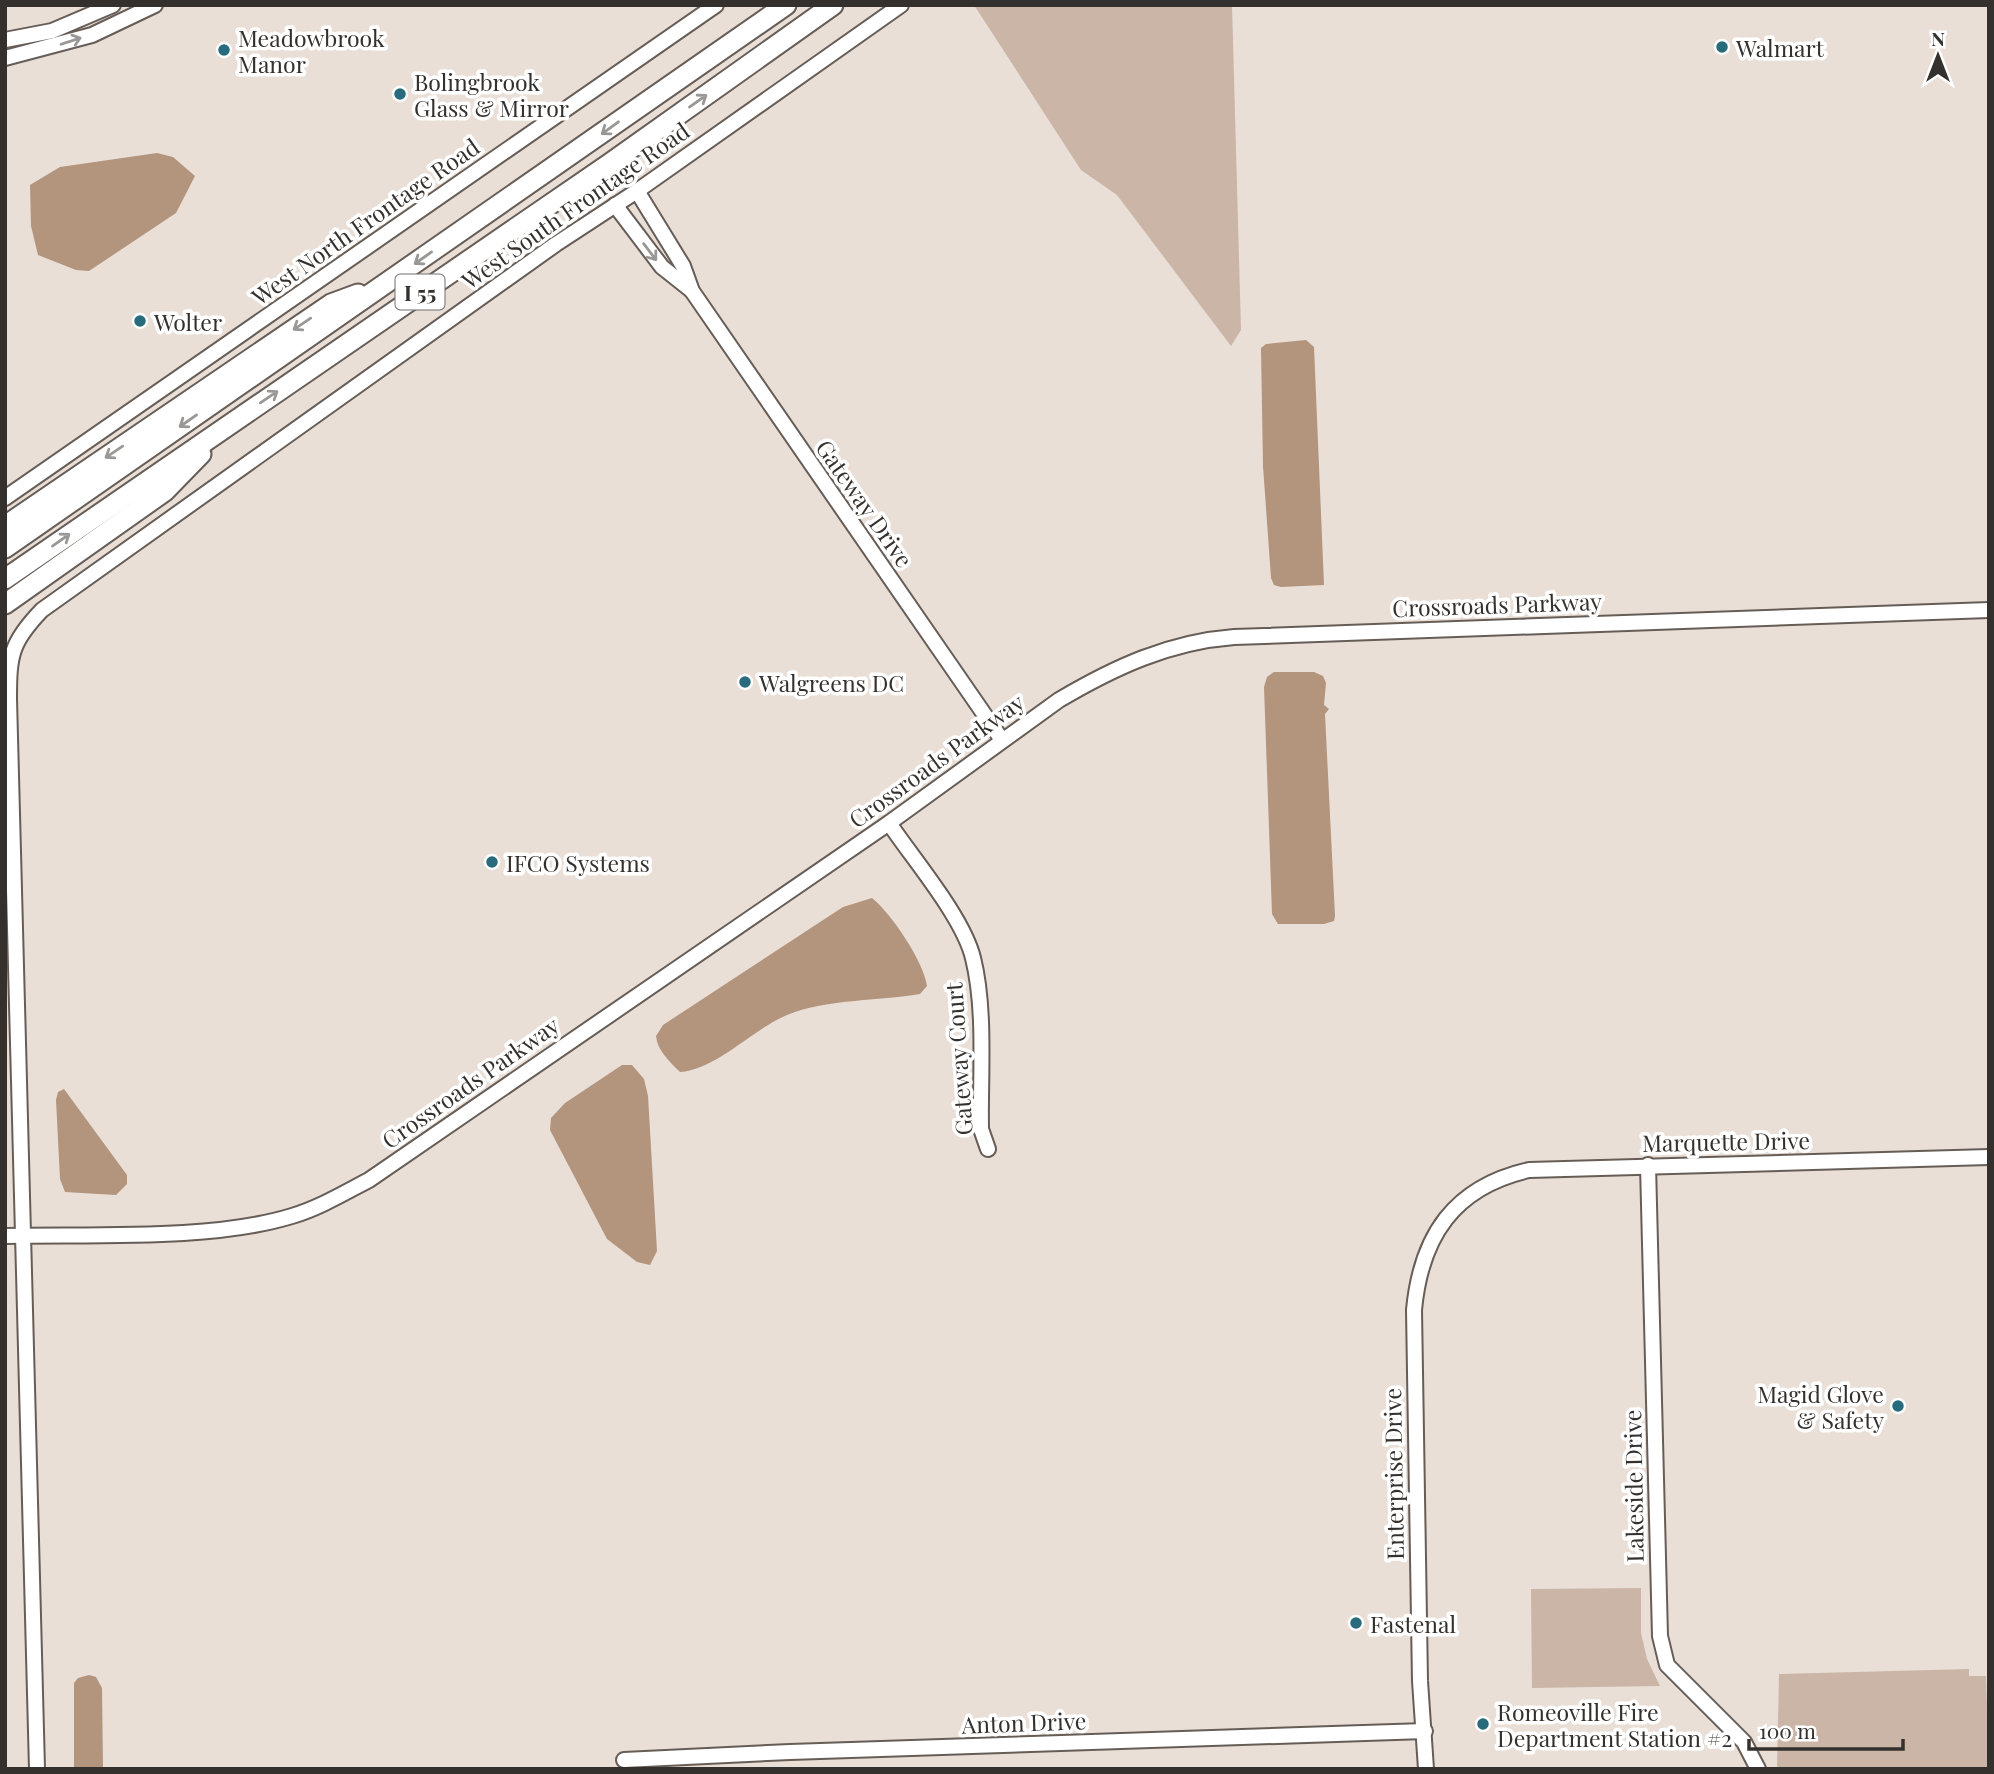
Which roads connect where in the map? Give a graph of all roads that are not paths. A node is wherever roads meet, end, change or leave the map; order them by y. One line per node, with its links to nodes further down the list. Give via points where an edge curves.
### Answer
1 (113, 5): 7 (street, via 52,31)
2 (155, 5): 8 (street, one-way to 2, via 92,35)
3 (716, 5): 14 (street, West North Frontage Road)
4 (786, 5): 11 (highway, I 55, one-way to 11)
5 (833, 5): 13 (highway, I 55, one-way to 5)
6 (901, 5): 9 (street, West South Frontage Road)
7 (5, 40)
8 (5, 58)
9 (637, 191): 10 (street, West South Frontage Road); 12 (street, Gateway Drive, via 683,266)
10 (615, 205): 12 (street, Gateway Drive, one-way to 12, via 662,267); 27 (street, West South Frontage Road, via 41,610 21,632 12,649 9,699)
11 (385, 284): 15 (highway, one-way to 15, via 331,304); 16 (highway, I 55, one-way to 16)
12 (692, 291): 20 (street, Gateway Drive)
13 (231, 422): 17 (highway, I 55, one-way to 13); 18 (highway, via 165,491)
14 (5, 498)
15 (5, 526)
16 (5, 548)
17 (5, 579)
18 (5, 604)
19 (1989, 610): 20 (street, Crossroads Parkway, via 1211,639 1174,646 1100,675)
20 (1002, 740): 21 (street, Crossroads Parkway)
21 (888, 823): 22 (street, Gateway Court, via 957,922 973,957 981,1129); 27 (street, Crossroads Parkway, via 369,1180 330,1201 292,1216 225,1229)
22 (988, 1149)
23 (1989, 1157): 24 (street, Marquette Drive)
24 (1648, 1165): 25 (street, Marquette Drive, via 1529,1170 1505,1175); 32 (street, Lakeside Drive, via 1660,1636 1667,1665 1744,1742)
25 (1469, 1194): 28 (street, Enterprise Drive, via 1444,1219 1429,1245 1416,1285 1420,1681)
26 (5, 1236): 27 (street, Crossroads Parkway)
27 (23, 1236): 30 (street)
28 (1425, 1731): 29 (street, Anton Drive); 31 (street, Enterprise Drive)
29 (624, 1760)
30 (37, 1769)
31 (1426, 1769)
32 (1758, 1769)

